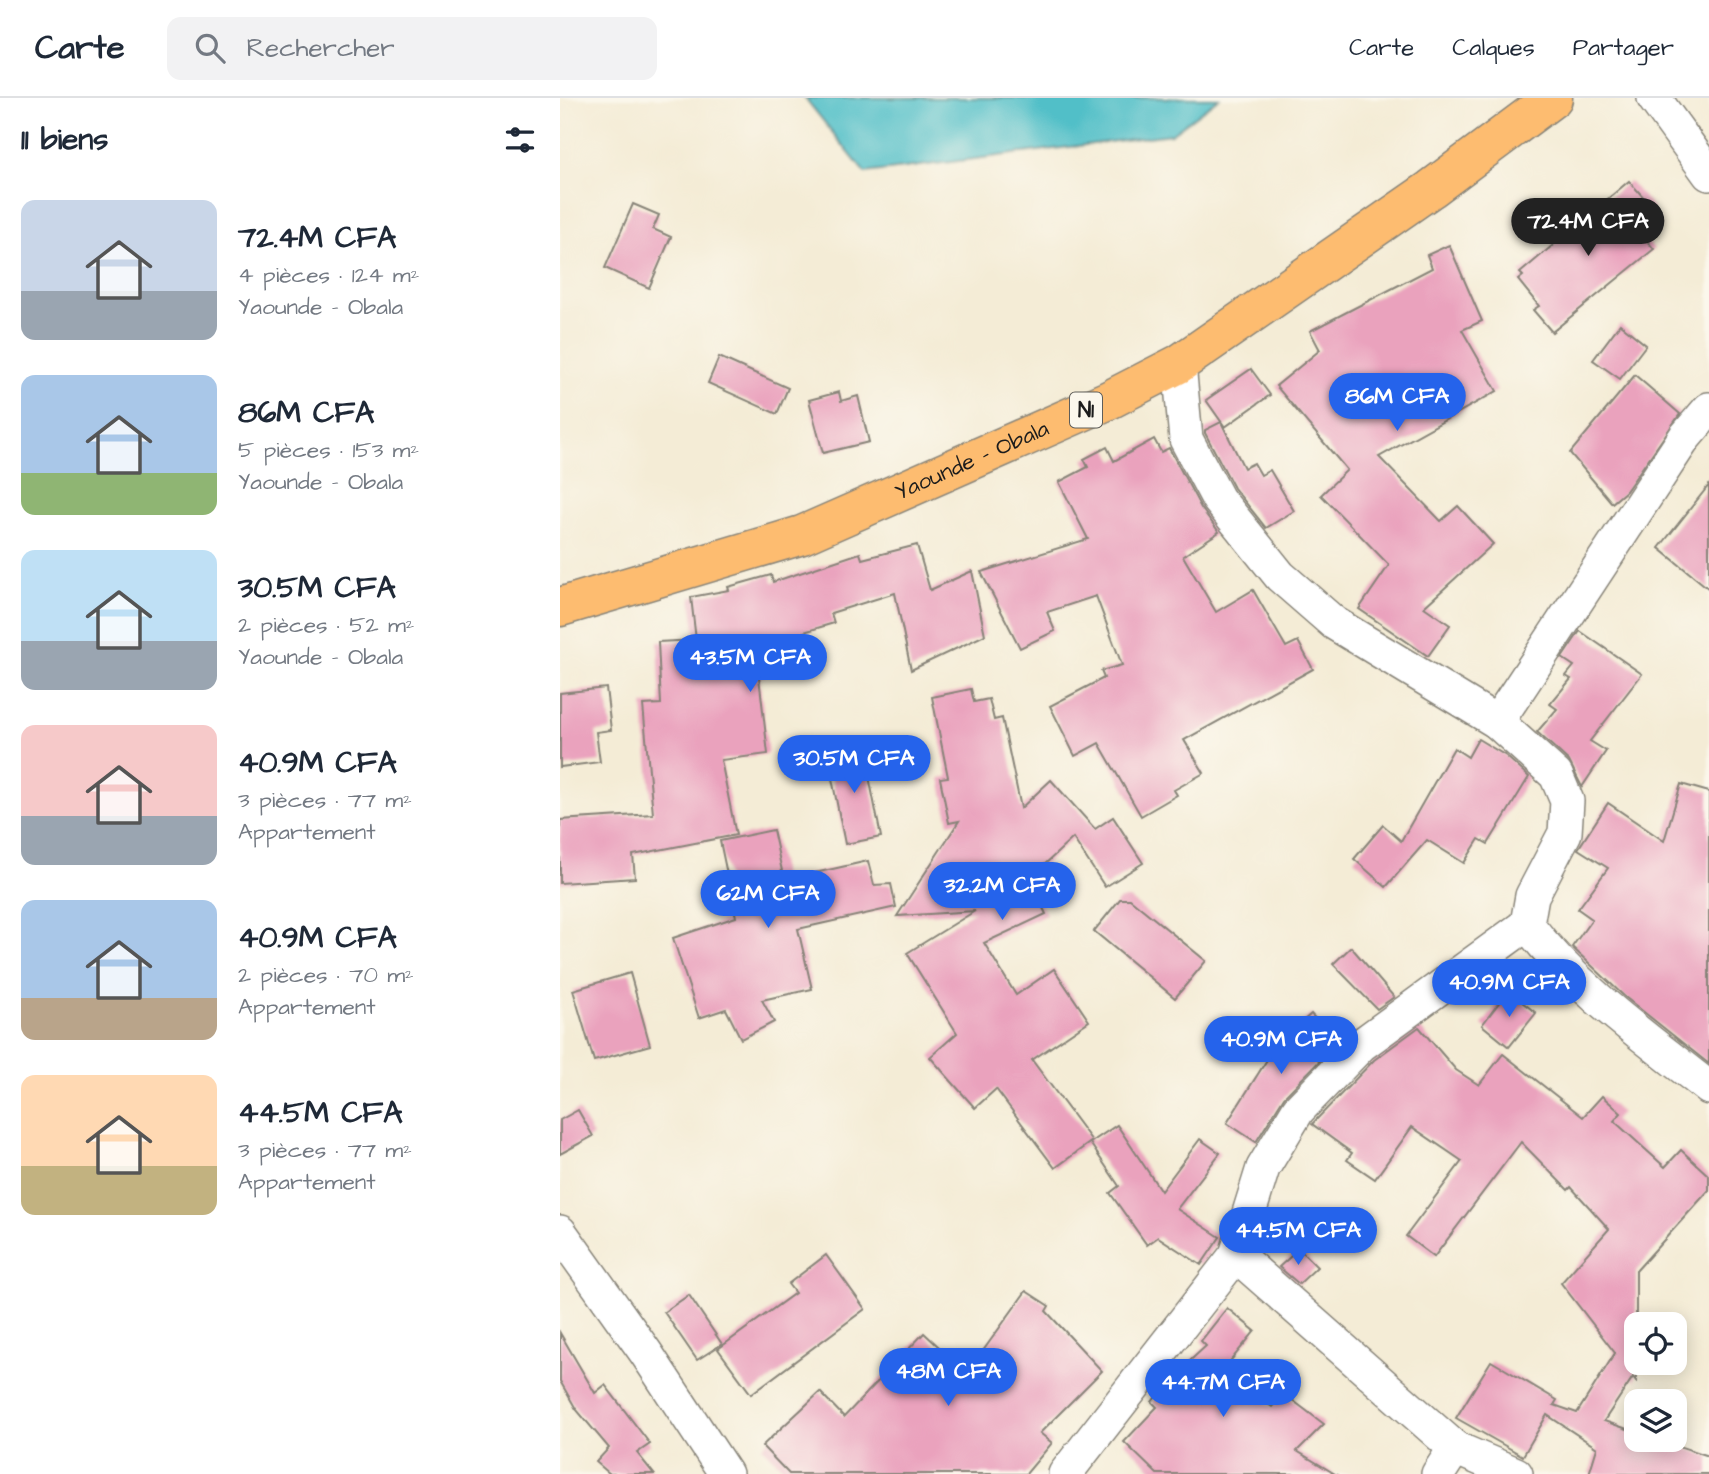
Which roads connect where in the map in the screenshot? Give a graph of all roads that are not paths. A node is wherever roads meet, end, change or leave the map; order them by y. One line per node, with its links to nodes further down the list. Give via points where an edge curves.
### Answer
1 (1553, 98): 4 (highway, Yaounde - Obala / N1)
2 (1654, 98): 3 (street)
3 (1709, 174)
4 (1179, 364): 6 (highway, Yaounde - Obala / N1, via 1109,400 802,536); 7 (street, via 1186,439 1218,499 1280,576 1334,623)
5 (1709, 409): 7 (street, via 1685,437)
6 (560, 607)
7 (1497, 722): 8 (street, via 1556,775 1567,801 1565,832 1532,896)
8 (1527, 924): 9 (street, via 1549,953 1602,1003); 11 (street, via 1361,1045 1298,1110 1263,1168)
9 (1709, 1088)
10 (560, 1233): 13 (street)
11 (1236, 1255): 12 (street); 14 (street)
12 (1447, 1461): 15 (street)
13 (726, 1474)
14 (1065, 1474)
15 (1516, 1474)

